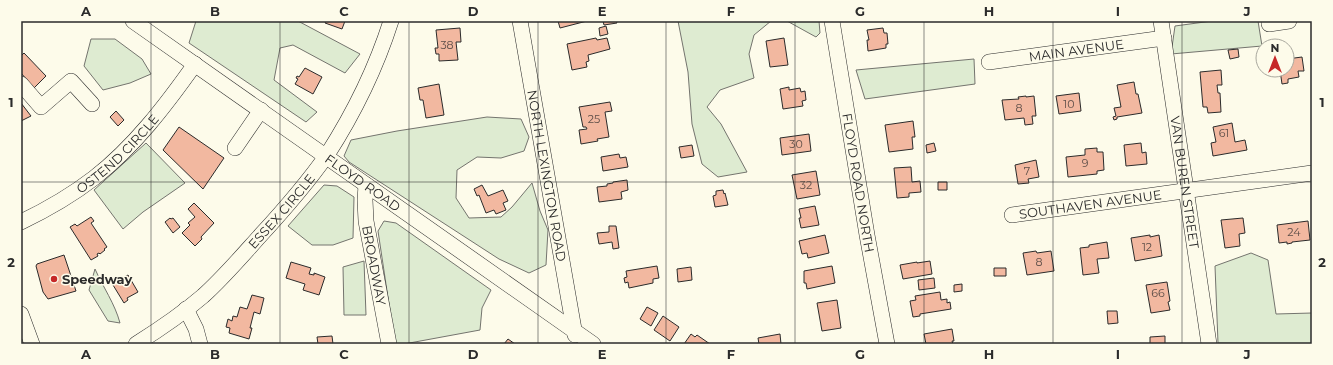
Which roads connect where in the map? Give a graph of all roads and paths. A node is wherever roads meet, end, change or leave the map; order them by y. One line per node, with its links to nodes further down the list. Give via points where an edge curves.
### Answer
1 (132, 21): 10 (street, FLOYD ROAD)
2 (391, 21): 15 (street, ESSEX CIRCLE, via 363,91)
3 (520, 21): 23 (street, NORTH LEXINGTON ROAD)
4 (832, 21): 29 (street, FLOYD ROAD NORTH)
5 (1161, 21): 8 (street, VAN BUREN STREET)
6 (1289, 21): 7 (street)
7 (1269, 24)
8 (1164, 38): 9 (street, MAIN AVENUE); 18 (street, VAN BUREN STREET)
9 (989, 62)
10 (195, 64): 13 (street, FLOYD ROAD); 20 (street, OSTEND CIRCLE, via 160,110 110,164 75,191)
11 (21, 84): 12 (street, via 40,107 71,81)
12 (92, 104)
13 (261, 110): 14 (street); 15 (street, FLOYD ROAD)
14 (235, 148)
15 (326, 156): 17 (street, FLOYD ROAD); 21 (street, ESSEX CIRCLE, via 236,263)
16 (1312, 173): 18 (street, SOUTHAVEN AVENUE)
17 (366, 185): 23 (street, FLOYD ROAD); 27 (street, BROADWAY, via 366,221)
18 (1186, 190): 19 (street, SOUTHAVEN AVENUE); 30 (street, VAN BUREN STREET)
19 (1012, 215)
20 (21, 222)
21 (186, 309): 25 (street, ESSEX CIRCLE); 26 (street)
22 (21, 314): 24 (street)
23 (576, 337): 28 (street, FLOYD ROAD)
24 (30, 344)
25 (136, 344)
26 (200, 344)
27 (389, 344)
28 (593, 344)
29 (887, 344)
30 (1209, 344)

